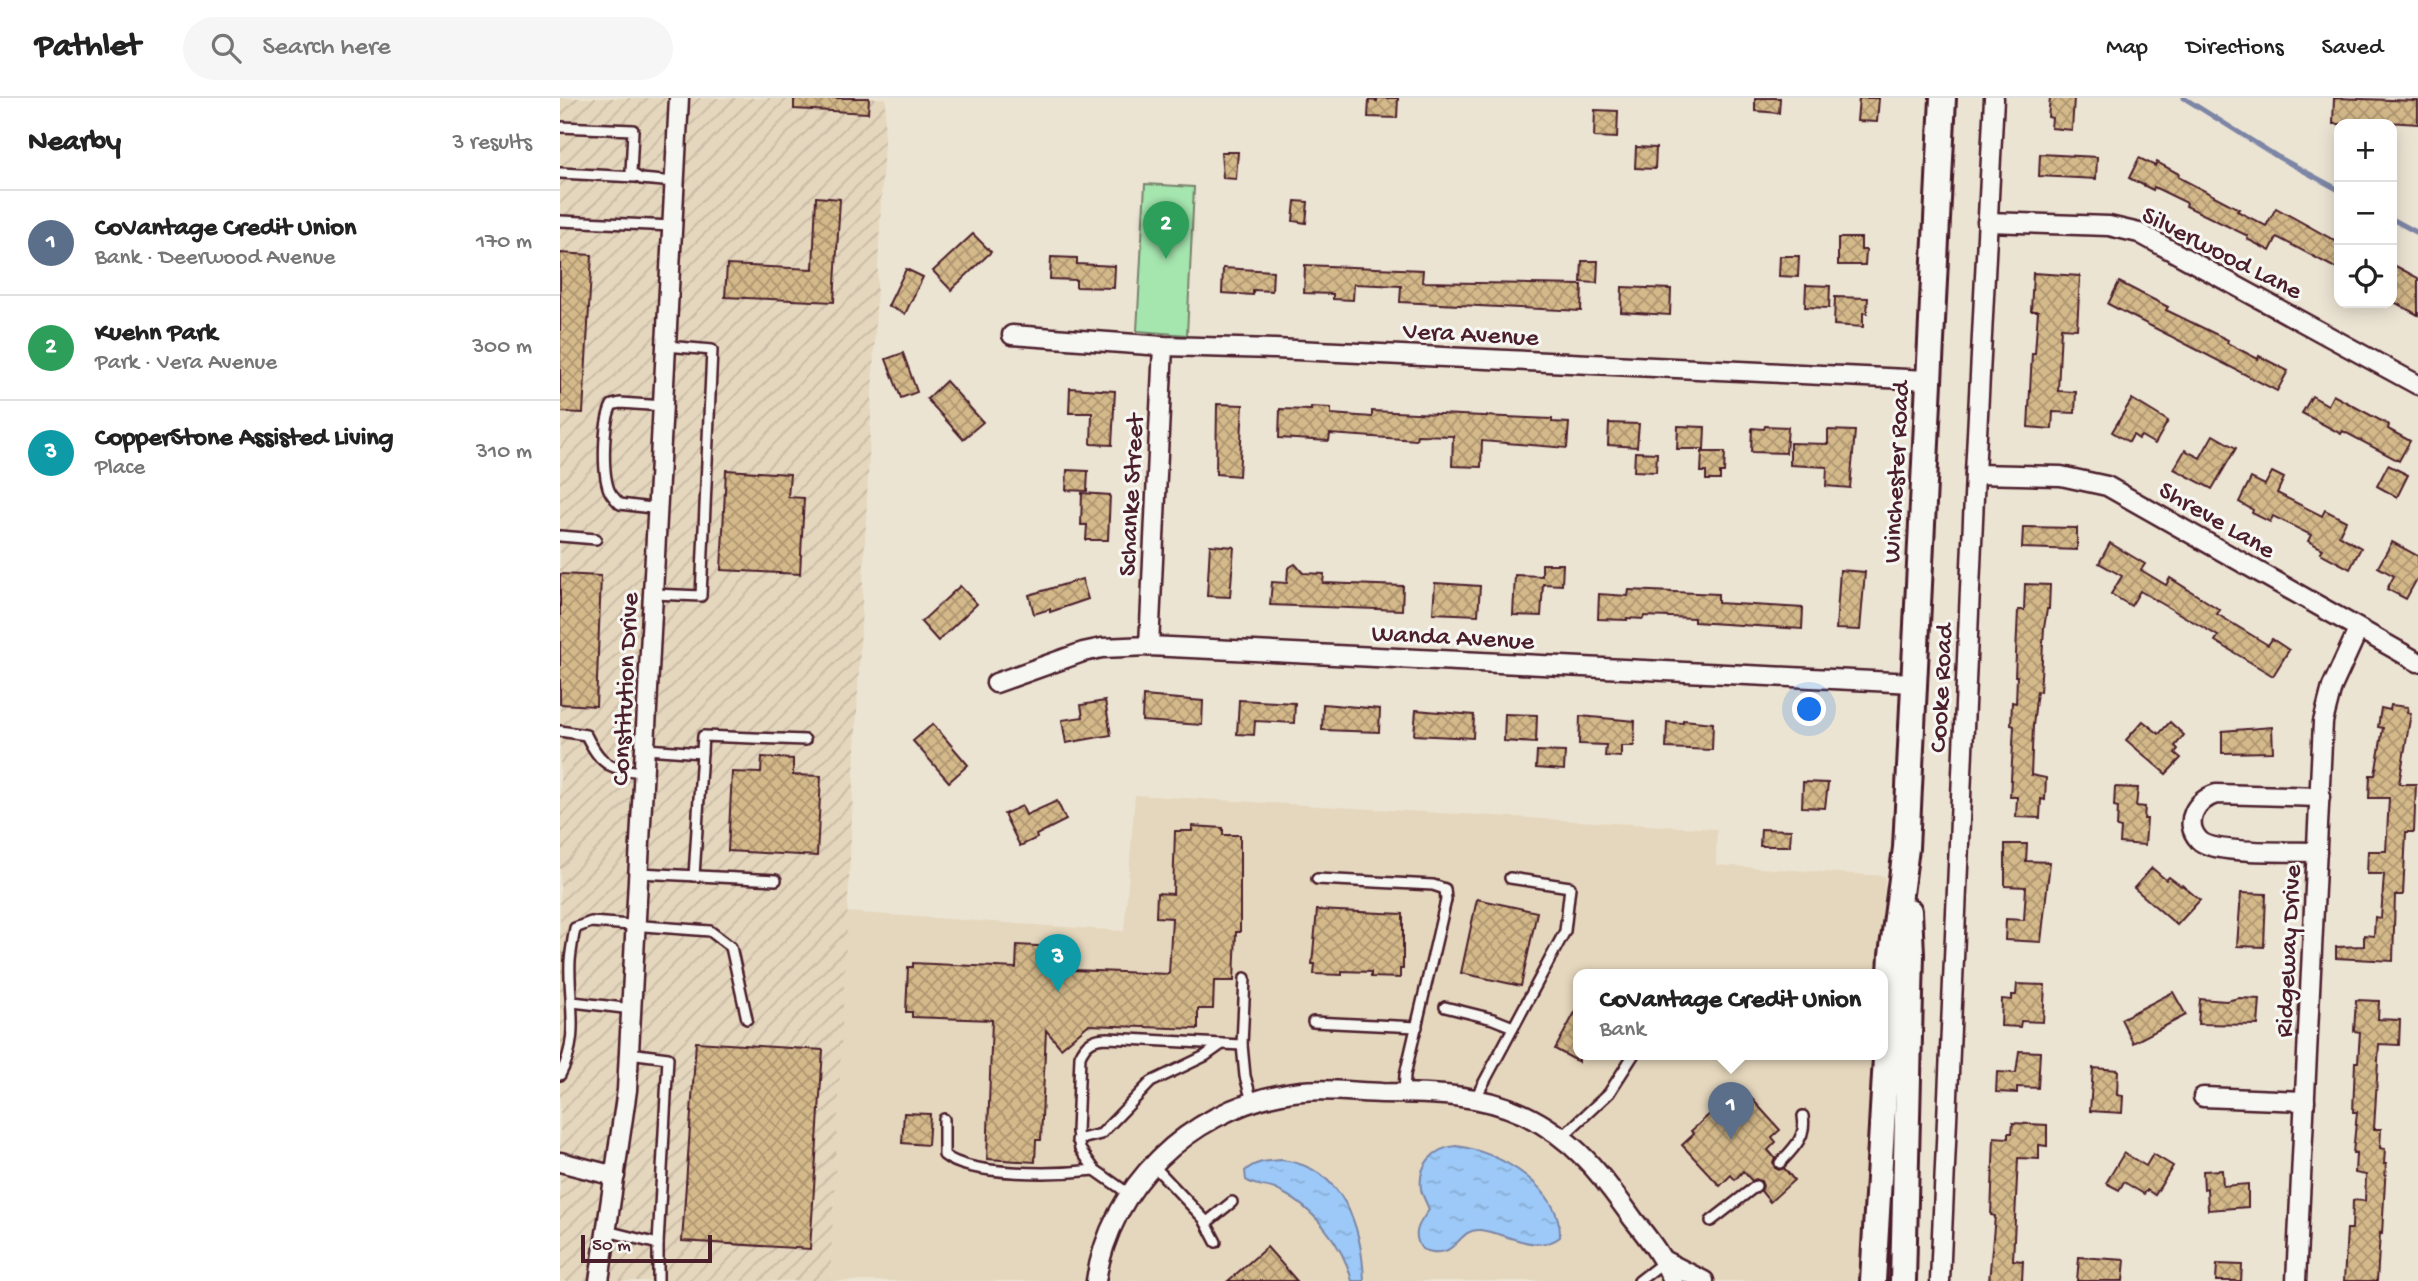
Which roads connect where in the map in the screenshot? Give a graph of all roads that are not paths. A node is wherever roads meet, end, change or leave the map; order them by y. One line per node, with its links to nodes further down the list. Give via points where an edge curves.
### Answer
1 (680, 98): 7 (street, Constitution Drive)
2 (1943, 98): 14 (main road, Winchester Road)
3 (1994, 98): 9 (street, Cooke Road)
4 (560, 127): 6 (lane, via 633,130 630,168)
5 (560, 173): 6 (lane)
6 (635, 177): 7 (lane)
7 (675, 182): 10 (street, Constitution Drive)
8 (560, 220): 10 (lane)
9 (1987, 222): 15 (street, Silverwood Lane, via 2109,226 2139,233); 17 (street, Cooke Road)
10 (673, 226): 12 (street, Constitution Drive)
11 (1012, 335): 13 (street, Vera Avenue)
12 (667, 346): 16 (street, Constitution Drive); 21 (lane, via 712,349 701,596)
13 (1163, 346): 14 (street, Vera Avenue); 23 (street, Schanke Street)
14 (1928, 380): 26 (main road, Winchester Road)
15 (2418, 385)
16 (664, 406): 18 (street, Constitution Drive); 18 (lane, via 612,405 605,468 610,492 620,504)
17 (1975, 474): 22 (street, Shreve Lane, via 2061,476 2107,486); 87 (street, Cooke Road)
18 (659, 509): 21 (street, Constitution Drive)
19 (560, 536): 20 (lane)
20 (596, 539)
21 (654, 594): 29 (street, Constitution Drive)
22 (2358, 630): 24 (street, Shreve Lane); 32 (street, Ridgeway Drive, via 2326,707)
23 (1149, 646): 25 (street, Wanda Avenue, via 1083,652); 26 (street, Wanda Avenue)
24 (2418, 662)
25 (996, 683)
26 (1914, 683): 33 (main road, Winchester Road)
27 (560, 731): 31 (lane, via 586,735 606,765)
28 (805, 740): 30 (lane, via 703,736)
29 (646, 749): 30 (lane); 31 (street, Constitution Drive)
30 (702, 753): 36 (lane)
31 (645, 772): 35 (street, Constitution Drive)
32 (2320, 797): 34 (street, Ridgeway Drive); 34 (street, via 2216,794 2196,805 2192,822 2199,840 2217,849)
33 (1906, 848): 47 (main road, Winchester Road); 86 (main road, Winchester Road, via 1911,954)
34 (2317, 852): 60 (street, Ridgeway Drive)
35 (639, 873): 36 (lane); 40 (street, Constitution Drive)
36 (694, 876): 39 (lane)
37 (1510, 877): 49 (lane, via 1570,887 1565,931)
38 (1317, 879): 48 (lane, via 1445,889)
39 (776, 880)
40 (636, 926): 42 (lane, via 591,922 575,929 570,961); 44 (street, Constitution Drive); 45 (lane, via 710,931 730,947)
41 (1245, 978): 51 (lane)
42 (573, 1002): 44 (lane); 55 (lane, via 574,1025)
43 (1445, 1007): 49 (lane)
44 (632, 1009): 52 (street, Constitution Drive)
45 (747, 1019)
46 (1313, 1022): 48 (lane)
47 (1888, 1024)
48 (1417, 1027): 56 (lane)
49 (1513, 1027): 58 (lane)
50 (1222, 1044): 51 (lane); 64 (lane, via 1151,1082 1101,1134); 64 (lane, via 1091,1041 1080,1056)
51 (1242, 1045): 59 (lane)
52 (629, 1054): 69 (street, Constitution Drive); 77 (lane, via 668,1058)
53 (1629, 1060): 63 (lane, via 1609,1093)
54 (1886, 1060): 85 (main road, Winchester Road)
55 (560, 1075)
56 (1404, 1093): 58 (street); 59 (street, via 1315,1090)
57 (2203, 1097): 60 (street)
58 (1475, 1099): 63 (street, via 1522,1114)
59 (1252, 1101): 67 (street, via 1193,1130)
60 (2305, 1101): 88 (street, Ridgeway Drive)
61 (1803, 1116): 66 (lane, via 1798,1143)
62 (944, 1119): 68 (lane, via 944,1156 960,1165 983,1170)
63 (1562, 1137): 78 (street, via 1593,1165)
64 (1077, 1140): 68 (lane)
65 (560, 1161): 69 (street)
66 (1780, 1163)
67 (1152, 1164): 71 (street); 74 (lane)
68 (1096, 1170): 71 (lane)
69 (615, 1176): 75 (street, Constitution Drive)
70 (1756, 1186): 73 (lane)
71 (1129, 1194): 81 (street, via 1102,1252)
72 (1232, 1202): 74 (lane)
73 (1711, 1221)
74 (1206, 1223): 76 (lane)
75 (607, 1231): 77 (lane); 79 (street, Constitution Drive)
76 (1216, 1242)
77 (658, 1244): 80 (lane)
78 (1665, 1261): 82 (lane); 83 (street); 84 (street)
79 (599, 1281)
80 (658, 1281)
81 (1096, 1281)
82 (1639, 1281)
83 (1673, 1281)
84 (1704, 1281)
85 (1873, 1281)
86 (1903, 1281)
87 (1940, 1281)
88 (2297, 1281)

